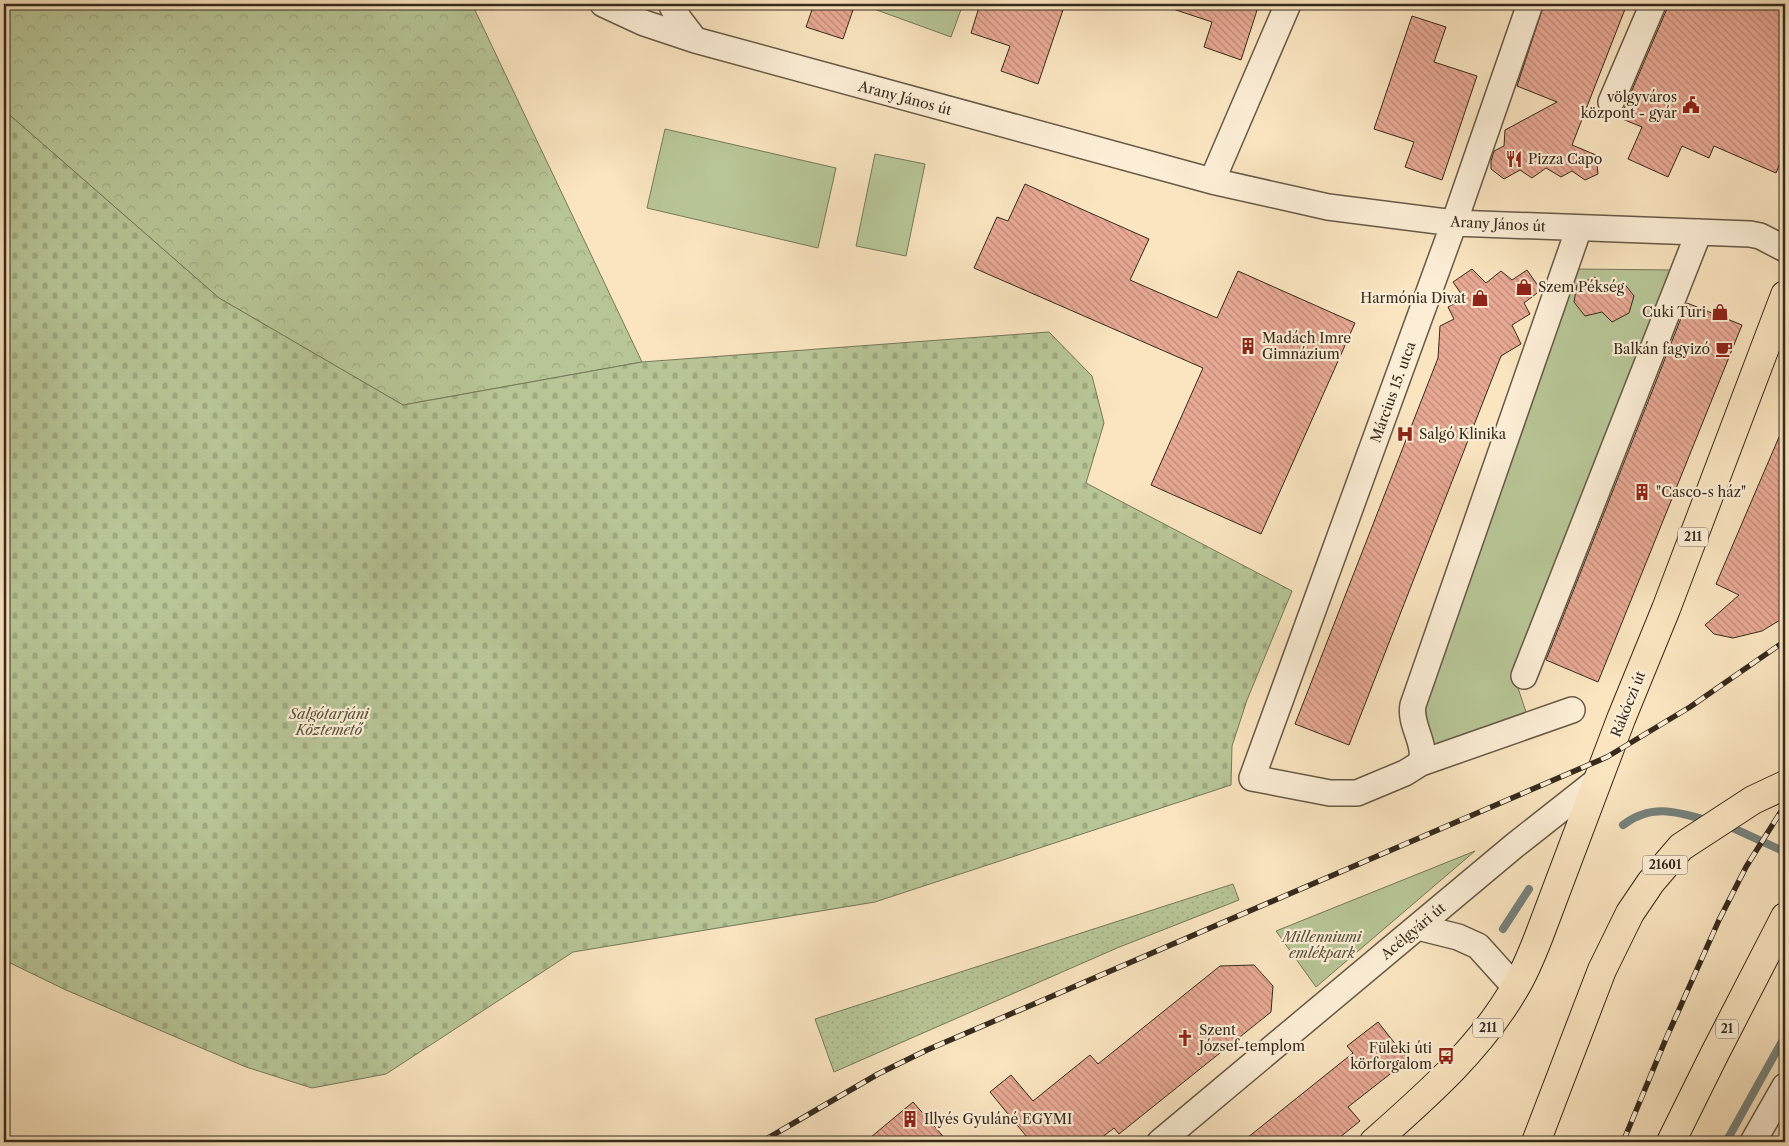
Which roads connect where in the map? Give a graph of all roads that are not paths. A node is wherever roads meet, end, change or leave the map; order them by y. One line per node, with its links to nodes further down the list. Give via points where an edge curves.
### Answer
1 (671, 4): 6 (street)
2 (1288, 4): 8 (street)
3 (1530, 4): 9 (street, Március 15. utca)
4 (1652, 4): 7 (street)
5 (610, 5): 6 (street, Arany János út, via 644,23)
6 (695, 40): 8 (street, Arany János út)
7 (1611, 102)
8 (1212, 180): 9 (street, Arany János út, via 1328,207)
9 (1454, 223): 10 (street, Arany János út); 16 (street, Március 15. utca, via 1252,778 1330,793 1357,793)
10 (1579, 228): 11 (street, Arany János út); 16 (street, via 1413,705 1412,716 1422,750)
11 (1699, 232): 12 (street, Arany János út, via 1750,234); 14 (street)
12 (1785, 249)
13 (1783, 302): 17 (main road, Rákóczi út / 211)
14 (1524, 676)
15 (1572, 710): 16 (street)
16 (1421, 763)
17 (1599, 779): 20 (street, Acélgyári út); 21 (main road, Rákóczi út / 211)
18 (1785, 785): 27 (main road, 21601, via 1753,800 1681,847 1651,882 1630,913 1602,970)
19 (1785, 917): 28 (main road, 21)
20 (1418, 926): 21 (street, via 1478,946); 24 (street, Acélgyári út)
21 (1516, 988): 23 (main road, Rákóczi út / 211, via 1465,1057)
22 (1785, 1086): 29 (street)
23 (1431, 1091): 25 (main road, 211); 26 (main road, 211)
24 (1160, 1142)
25 (1374, 1142)
26 (1399, 1142)
27 (1536, 1142)
28 (1671, 1142)
29 (1752, 1142)

